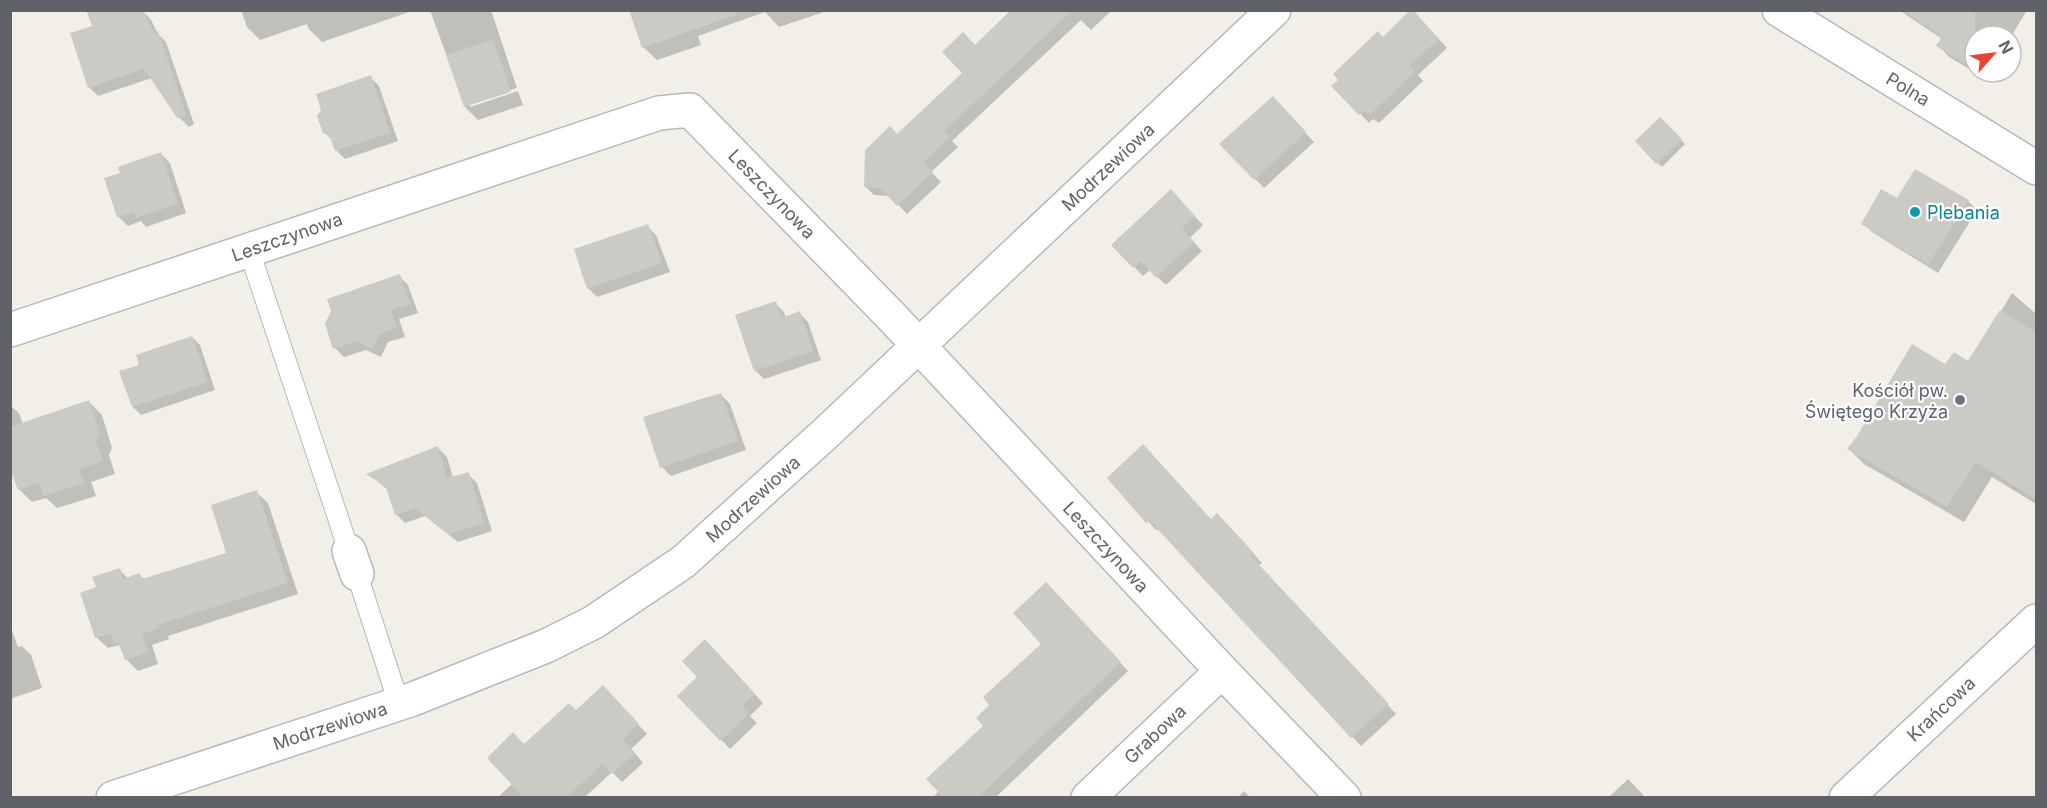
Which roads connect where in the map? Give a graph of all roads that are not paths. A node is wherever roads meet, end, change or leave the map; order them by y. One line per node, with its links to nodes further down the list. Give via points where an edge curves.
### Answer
1 (1274, 10): 6 (street, Modrzewiowa)
2 (1779, 10): 3 (street, Polna)
3 (2037, 168)
4 (249, 250): 5 (street, Leszczynowa); 6 (street, Leszczynowa, via 659,113 690,110); 9 (lane)
5 (10, 330)
6 (918, 346): 8 (street, Leszczynowa); 9 (street, Modrzewiowa, via 684,562 594,622 546,646)
7 (2037, 621): 14 (street, Krańcowa)
8 (1222, 671): 12 (street, Grabowa); 13 (street, Leszczynowa)
9 (399, 704): 10 (street, Modrzewiowa)
10 (157, 791): 11 (street, Modrzewiowa)
11 (113, 798)
12 (1088, 798)
13 (1344, 798)
14 (1846, 798)

